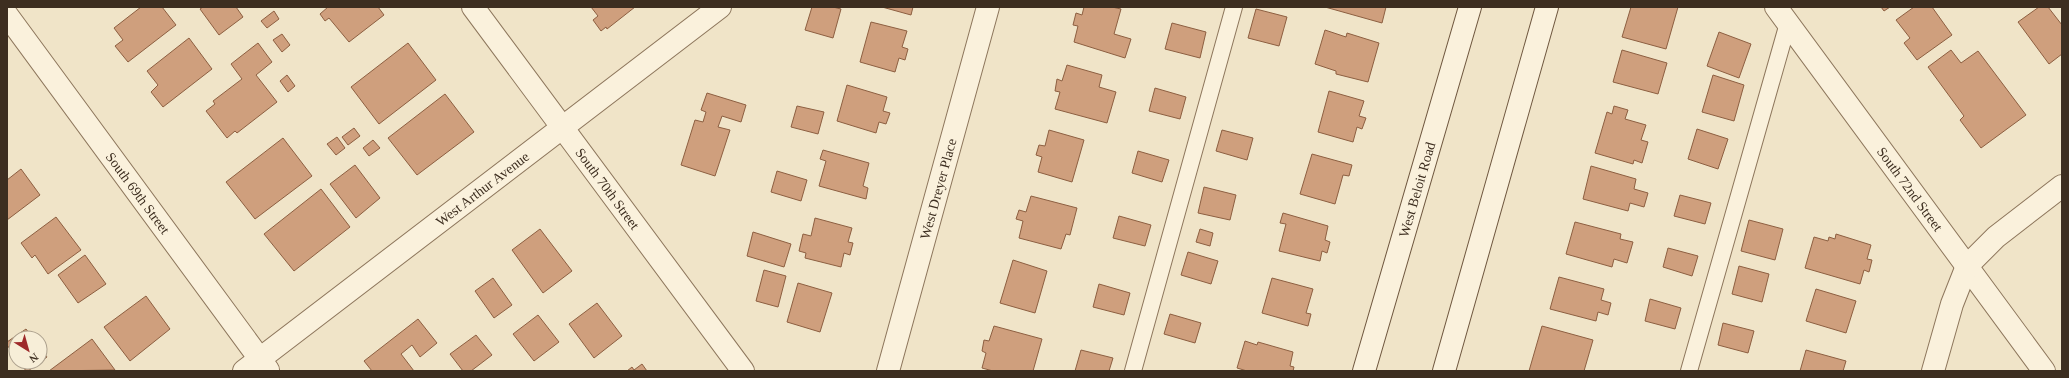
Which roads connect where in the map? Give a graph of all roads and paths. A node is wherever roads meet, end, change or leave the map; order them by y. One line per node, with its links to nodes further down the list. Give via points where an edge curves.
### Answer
1 (473, 7): 9 (street, South 70th Street)
2 (720, 7): 9 (street, West Arthur Avenue)
3 (988, 7): 14 (street, West Dreyer Place)
4 (1234, 7): 15 (lane)
5 (1470, 7): 16 (street, West Beloit Road)
6 (1547, 7): 17 (street)
7 (7, 15): 12 (street, South 69th Street)
8 (1782, 15): 11 (street, South 72nd Street); 18 (lane)
9 (562, 127): 12 (street, West Arthur Avenue); 13 (street, South 70th Street)
10 (2062, 186): 11 (street, via 1996,237)
11 (1967, 266): 19 (street, via 1952,304); 20 (street, South 72nd Street)
12 (258, 367)
13 (742, 371)
14 (888, 371)
15 (1133, 371)
16 (1364, 371)
17 (1444, 371)
18 (1689, 371)
19 (1932, 371)
20 (2044, 371)

